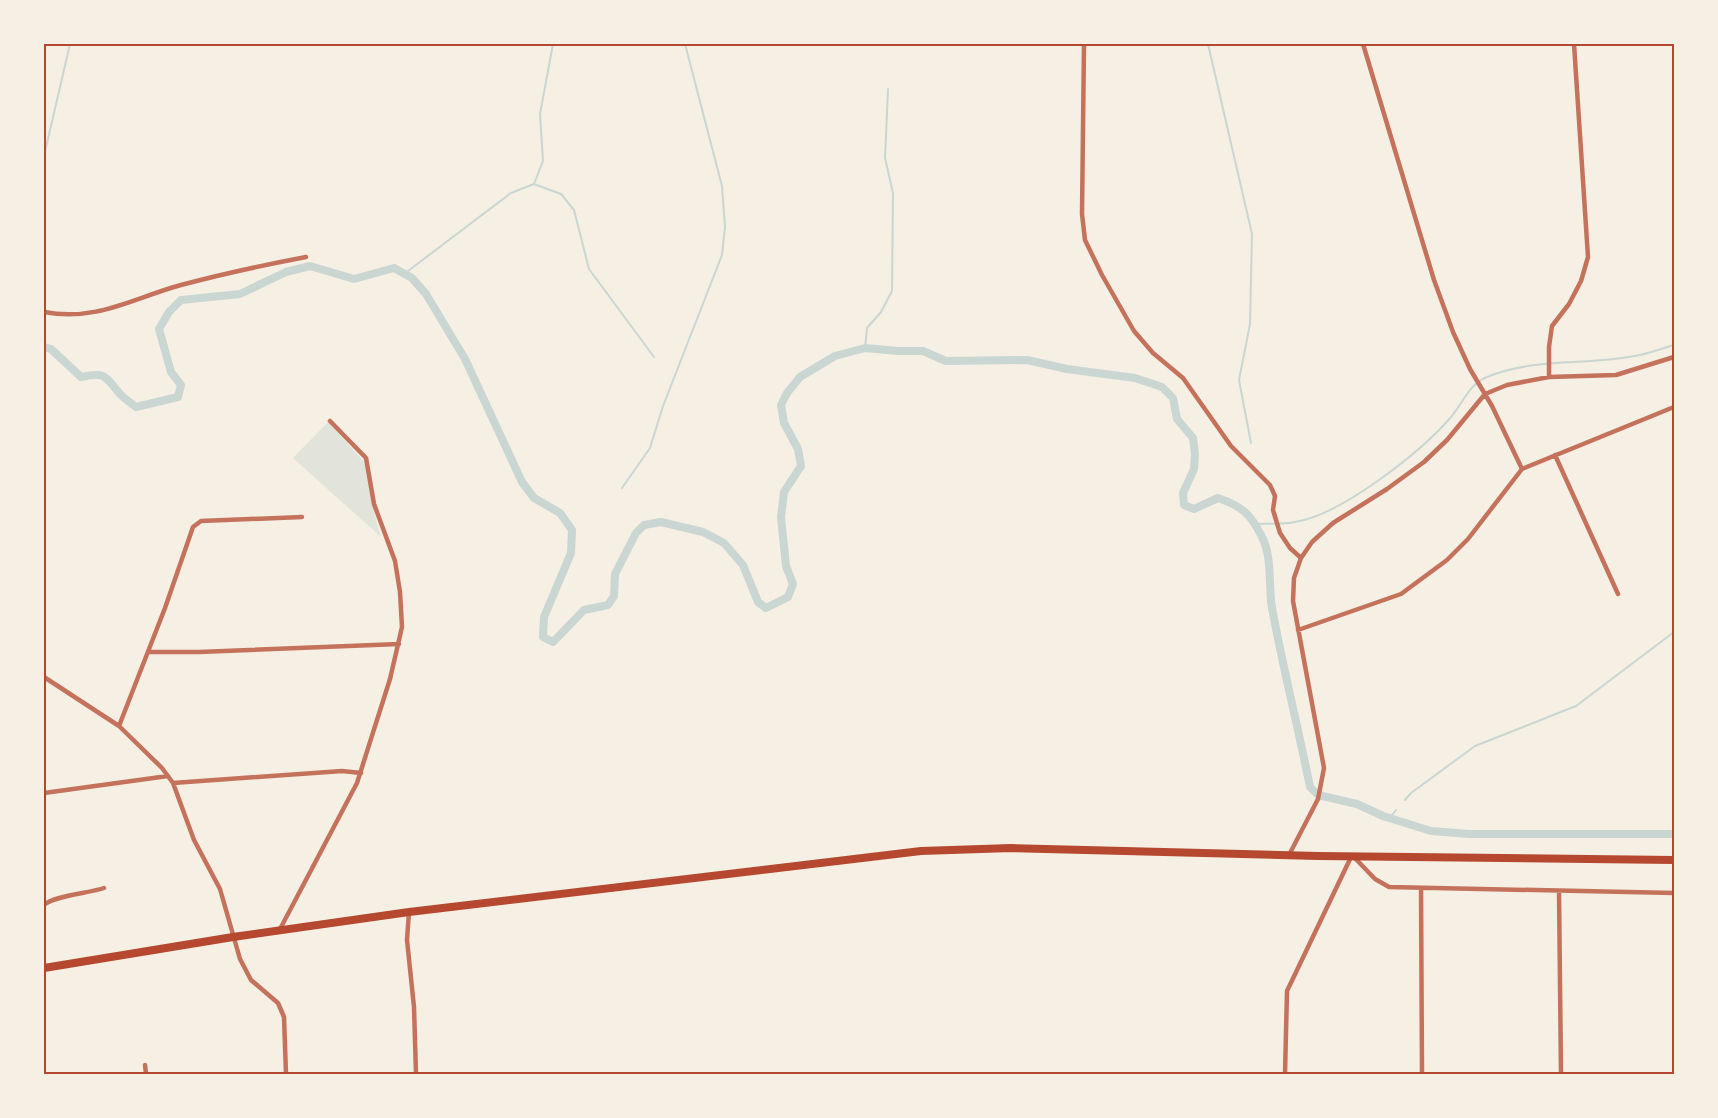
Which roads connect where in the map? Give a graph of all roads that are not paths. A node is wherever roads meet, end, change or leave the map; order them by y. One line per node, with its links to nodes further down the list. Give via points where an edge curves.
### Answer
1 (1084, 44): 14 (street, via 1084,240 1134,332 1183,378 1231,446 1270,485 1280,533)
2 (1363, 44): 8 (street, via 1434,280 1453,332)
3 (1574, 44): 7 (street, via 1588,257 1569,304 1552,326)
4 (306, 258): 5 (street, via 182,285 97,312)
5 (44, 312)
6 (1674, 357): 7 (street, via 1616,375)
7 (1550, 377): 8 (street, via 1507,385)
8 (1485, 394): 12 (street); 14 (street, via 1424,462 1333,523)
9 (1674, 407): 11 (street)
10 (330, 421): 17 (street, via 361,452 368,466 374,504 398,576)
11 (1555, 455): 12 (street); 15 (street)
12 (1522, 469): 16 (street, via 1468,539 1401,594)
13 (302, 517): 18 (street, via 196,524)
14 (1301, 558): 16 (street, via 1294,578 1293,601)
15 (1618, 594)
16 (1298, 630): 25 (street, via 1324,768 1318,799)
17 (399, 644): 18 (street); 21 (street)
18 (149, 652): 20 (street)
19 (44, 677): 20 (street)
20 (119, 726): 22 (street)
21 (361, 773): 23 (street, via 342,771); 34 (street)
22 (168, 777): 23 (street); 24 (street)
23 (173, 783): 35 (street, via 194,840 220,890)
24 (44, 793)
25 (1289, 855): 26 (highway); 33 (highway, via 1011,848 921,851)
26 (1353, 855): 27 (highway); 29 (street, via 1389,887); 41 (street, via 1287,992)
27 (1674, 860)
28 (104, 888): 32 (street)
29 (1421, 888): 30 (street); 42 (street)
30 (1559, 891): 31 (street); 43 (street)
31 (1674, 893)
32 (44, 905)
33 (409, 912): 34 (highway); 40 (street, via 407,940)
34 (279, 931): 35 (highway)
35 (233, 937): 36 (highway); 39 (street, via 251,980 282,1010)
36 (44, 968)
37 (145, 1065): 38 (street)
38 (146, 1074)
39 (286, 1074)
40 (416, 1074)
41 (1286, 1074)
42 (1422, 1074)
43 (1561, 1074)

